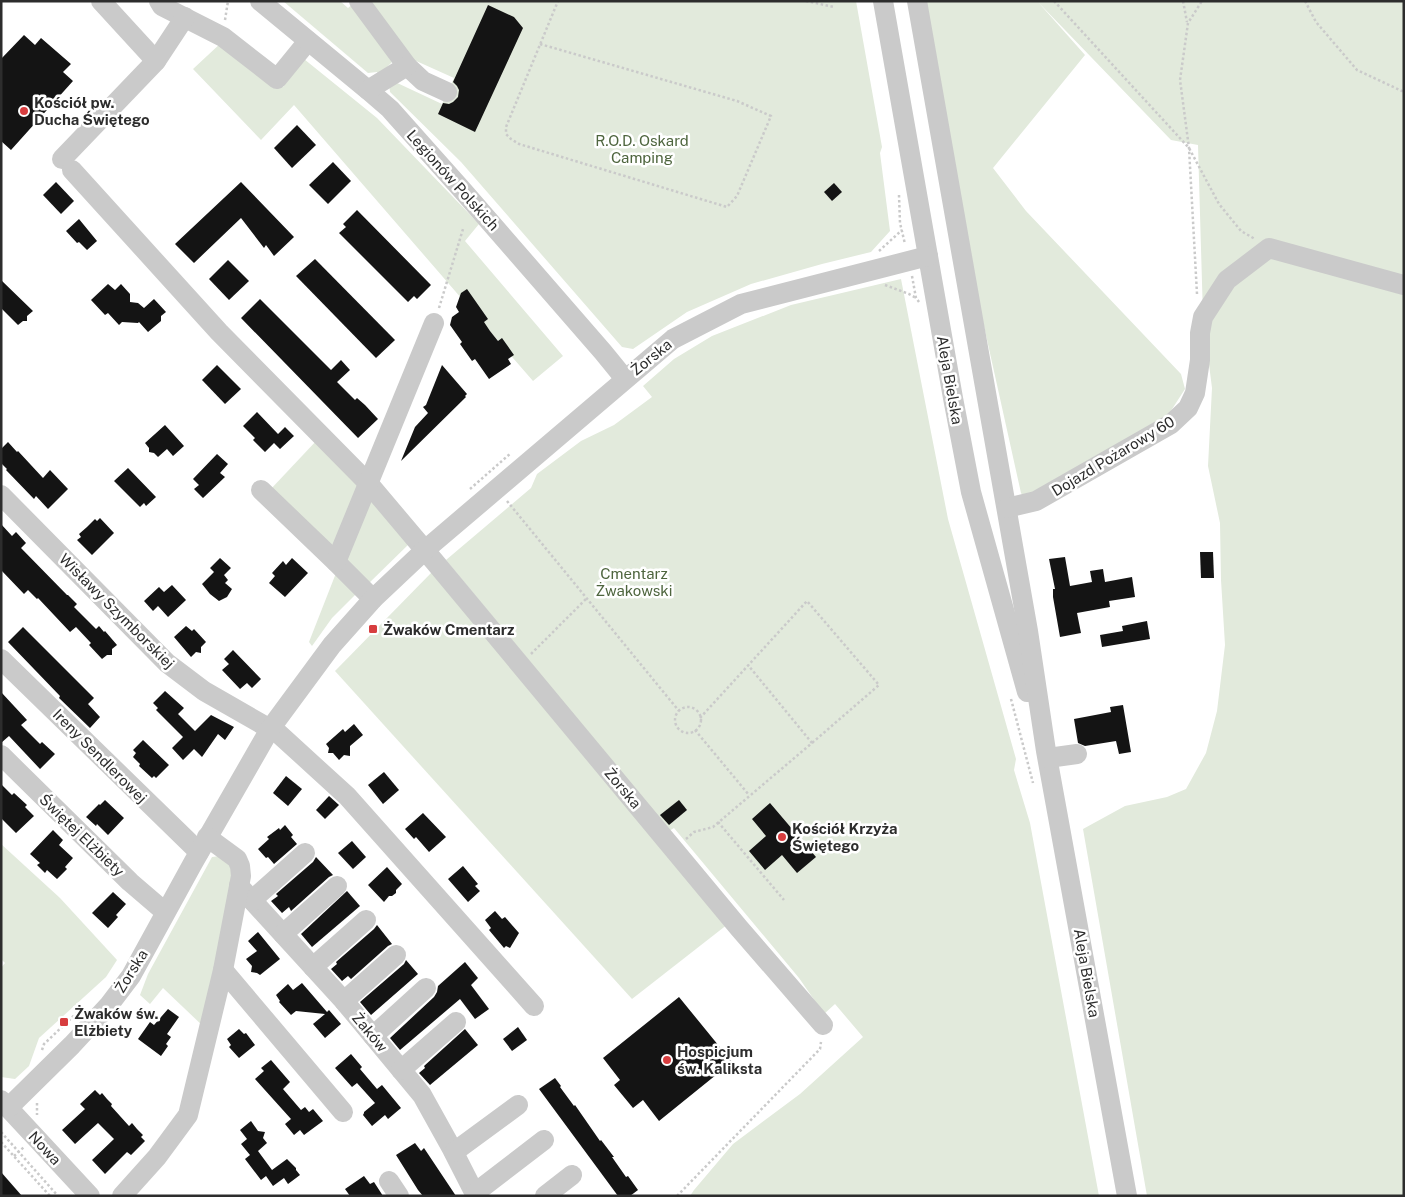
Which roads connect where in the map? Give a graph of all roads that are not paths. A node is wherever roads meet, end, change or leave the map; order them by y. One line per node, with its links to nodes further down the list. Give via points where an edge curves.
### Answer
1 (101, 1): 9 (street)
2 (159, 1): 7 (street, via 162,6)
3 (260, 1): 8 (street, Legionów Polskich)
4 (359, 1): 10 (street)
5 (883, 1): 13 (street, Aleja Bielska)
6 (917, 1): 17 (street, Aleja Bielska)
7 (185, 17): 8 (street, via 223,37 277,79); 9 (street)
8 (308, 41): 11 (street, Legionów Polskich)
9 (156, 61): 19 (street, Żorska, via 67,165 219,332)
10 (407, 66): 11 (street); 12 (street, via 424,81)
11 (368, 90): 16 (street, Legionów Polskich, via 390,109 464,191)
12 (447, 92)
13 (928, 256): 16 (street, Żorska, via 741,304 673,339); 18 (street, Aleja Bielska)
14 (1404, 285): 22 (street, Dojazd Pożarowy 60, via 1269,248 1227,280 1203,317 1195,393 1188,408 1171,424 1036,501)
15 (434, 323): 19 (street)
16 (625, 379): 23 (street, Żorska)
17 (986, 391): 18 (street, via 982,400 974,404 964,404); 22 (street, Aleja Bielska)
18 (953, 398): 28 (street, Aleja Bielska, via 971,492)
19 (369, 484): 23 (street, Żorska); 24 (street)
20 (260, 490): 24 (street)
21 (1, 495): 27 (street, Wisławy Szymborskiej, via 166,663)
22 (1007, 508): 28 (street, Aleja Bielska)
23 (425, 550): 25 (street, Żorska); 46 (street, Żorska)
24 (336, 562): 25 (street)
25 (373, 599): 27 (street, Żorska, via 332,645)
26 (1, 659): 31 (street, Ireny Sendlerowej)
27 (270, 729): 31 (street, Żorska); 44 (street, via 347,796)
28 (1047, 754): 29 (street); 59 (street, Aleja Bielska)
29 (1076, 754)
30 (1, 755): 36 (street, Świętej Elżbiety)
31 (203, 845): 33 (street, via 237,859 241,876); 36 (street, Żorska)
32 (305, 853): 35 (street)
33 (239, 886): 35 (street, Żaków); 41 (street)
34 (337, 886): 38 (street)
35 (253, 901): 38 (street, Żaków)
36 (165, 912): 49 (street, Żorska, via 131,976 109,1005 72,1045)
37 (366, 920): 40 (street)
38 (283, 934): 40 (street, Żaków)
39 (396, 955): 43 (street)
40 (313, 967): 43 (street, Żaków)
41 (222, 970): 51 (street); 57 (street, via 188,1115)
42 (426, 988): 47 (street)
43 (344, 1002): 47 (street, Żaków)
44 (534, 1006)
45 (456, 1022): 48 (street)
46 (822, 1026)
47 (373, 1036): 48 (street, Żaków)
48 (401, 1070): 53 (street, Żaków, via 422,1095)
49 (5, 1104): 56 (street, Nowa)
50 (518, 1106): 53 (street)
51 (343, 1112)
52 (544, 1140): 55 (street)
53 (454, 1152): 55 (street, Żaków)
54 (572, 1175): 58 (street)
55 (476, 1194)
56 (90, 1196)
57 (122, 1196)
58 (544, 1196)
59 (1127, 1196)

